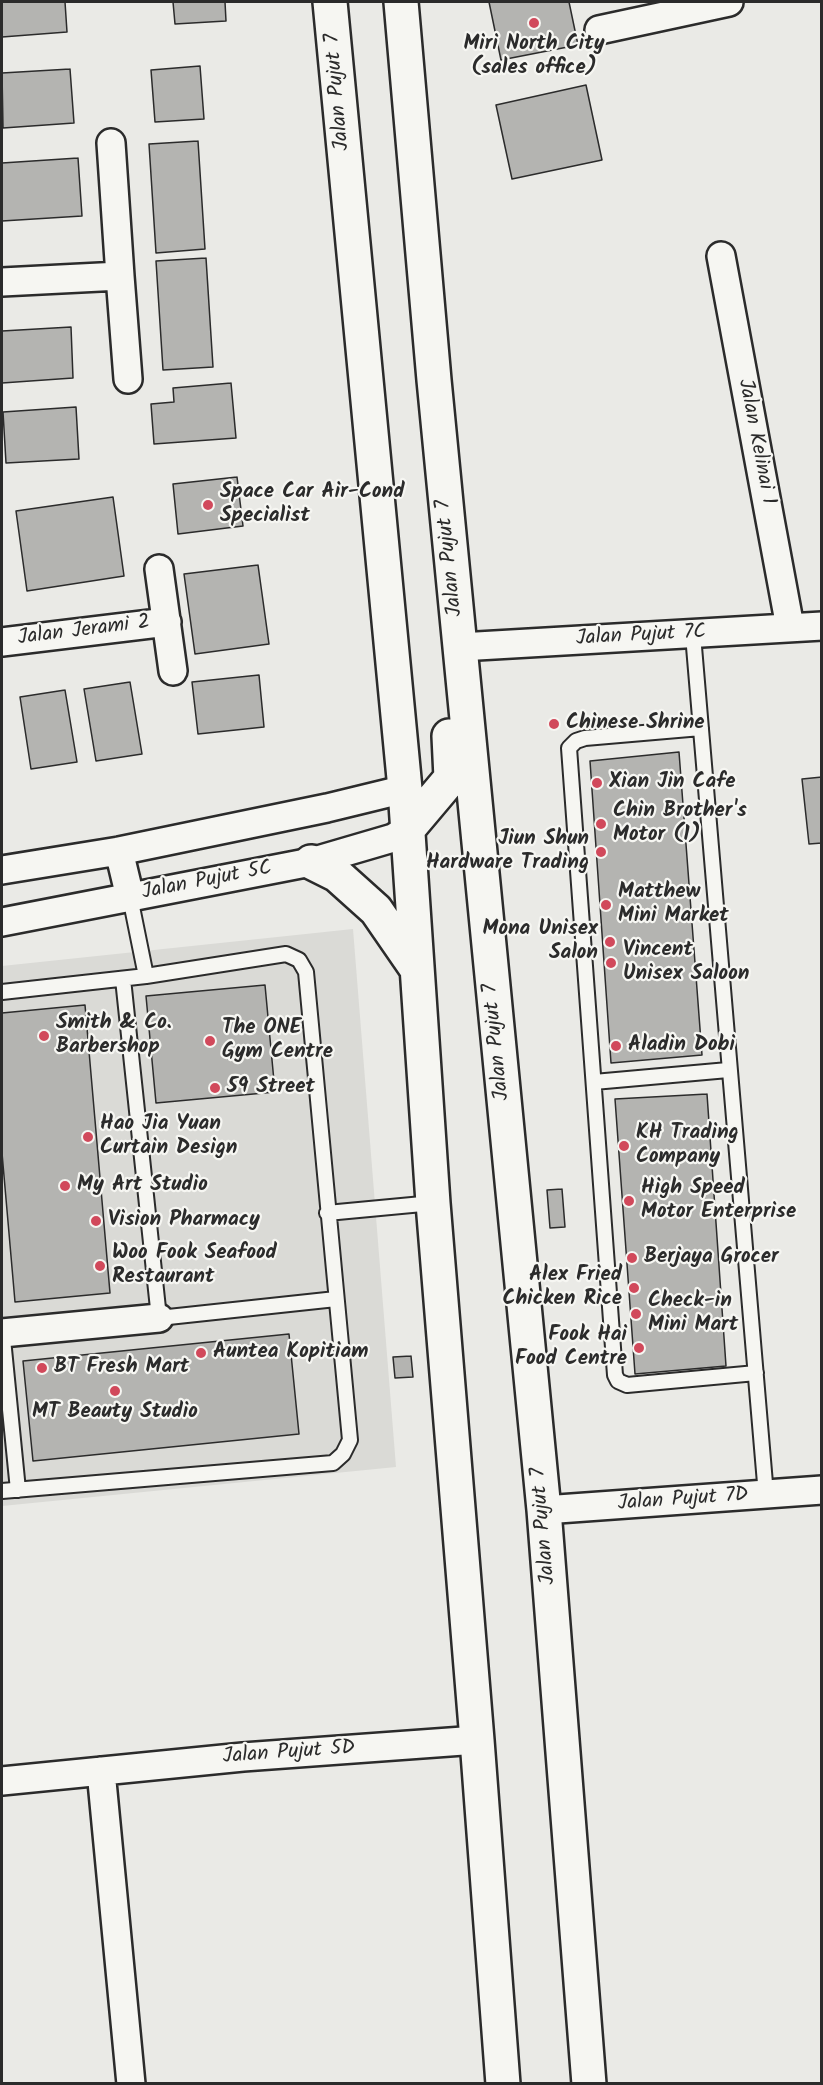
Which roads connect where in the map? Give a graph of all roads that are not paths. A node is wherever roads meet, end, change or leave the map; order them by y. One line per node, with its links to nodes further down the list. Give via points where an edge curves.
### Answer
1 (330, 2): 20 (main road, Jalan Pujut 7)
2 (401, 2): 10 (main road, Jalan Pujut 7)
3 (729, 2): 4 (street)
4 (599, 30)
5 (111, 143): 7 (street)
6 (721, 256): 14 (street, Jalan Kelinai 1)
7 (120, 276): 8 (street); 9 (street)
8 (2, 282)
9 (128, 379)
10 (434, 380): 17 (main road, Jalan Pujut 7); 21 (main road, via 425,474 452,771 448,783)
11 (159, 569): 12 (street)
12 (166, 622): 16 (street, Jalan Jerami 2); 18 (street)
13 (822, 626): 14 (street, Jalan Pujut 7C)
14 (790, 627): 15 (street, Jalan Pujut 7C)
15 (693, 635): 17 (street, Jalan Pujut 7C); 19 (lane)
16 (2, 642)
17 (460, 647): 43 (main road, Jalan Pujut 7)
18 (173, 671)
19 (701, 728): 31 (lane); 32 (lane, via 585,738 569,748)
20 (405, 789): 21 (main road, Jalan Pujut 7); 22 (street)
21 (408, 829): 23 (street, Jalan Pujut 5C, via 393,838); 27 (main road, Jalan Pujut 7)
22 (119, 851): 24 (street); 25 (street)
23 (311, 862): 25 (street, Jalan Pujut 5C); 27 (main road, via 338,875 376,910)
24 (2, 870)
25 (130, 897): 26 (street, Jalan Pujut 5C); 28 (lane)
26 (2, 922)
27 (416, 968): 33 (main road, Jalan Pujut 7)
28 (146, 976): 29 (lane); 34 (lane, via 286,954 298,960 306,972)
29 (123, 979): 30 (lane); 36 (lane)
30 (2, 992)
31 (729, 1070): 32 (lane); 38 (lane)
32 (594, 1082): 38 (lane, via 618,1381 627,1384)
33 (433, 1203): 34 (lane); 44 (main road, Jalan Pujut 7)
34 (327, 1213): 35 (lane)
35 (336, 1299): 36 (lane); 39 (lane, via 350,1440 333,1464)
36 (159, 1318): 37 (street)
37 (2, 1330): 39 (lane)
38 (756, 1373): 42 (lane)
39 (18, 1490): 41 (lane)
40 (822, 1490): 42 (street, Jalan Pujut 7D)
41 (2, 1491)
42 (766, 1495): 43 (street, Jalan Pujut 7D)
43 (544, 1510): 49 (main road, Jalan Pujut 7)
44 (477, 1740): 45 (street, Jalan Pujut 5D); 48 (main road, Jalan Pujut 7)
45 (100, 1771): 46 (street, Jalan Pujut 5D); 47 (street)
46 (2, 1781)
47 (131, 2084)
48 (503, 2084)
49 (589, 2084)

